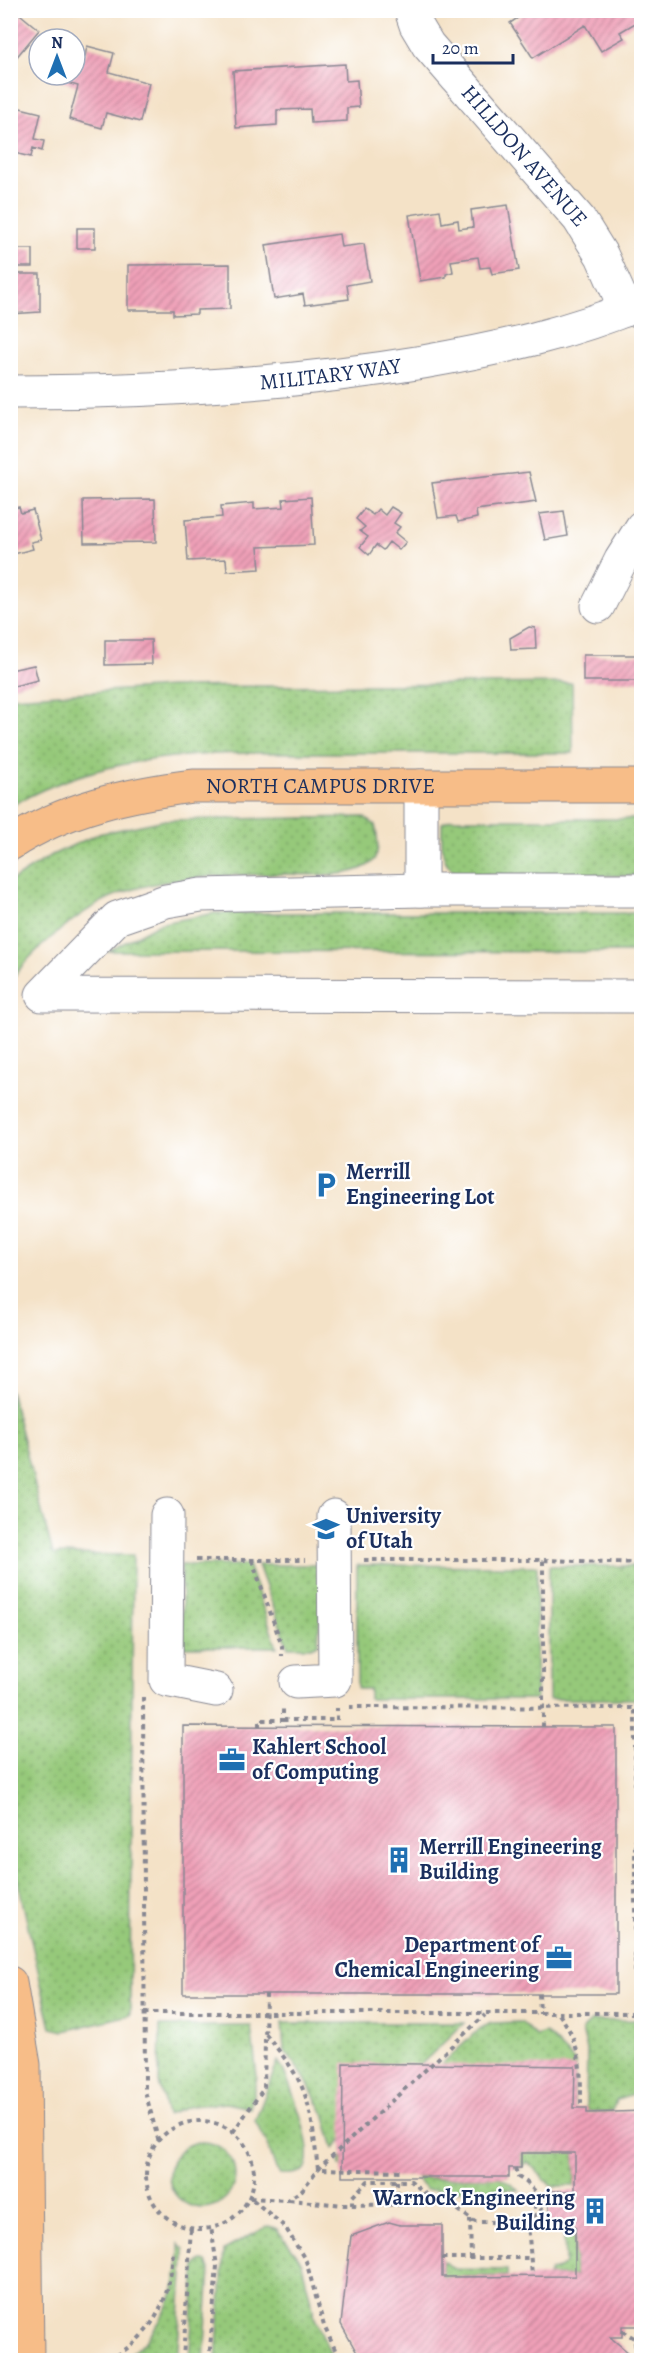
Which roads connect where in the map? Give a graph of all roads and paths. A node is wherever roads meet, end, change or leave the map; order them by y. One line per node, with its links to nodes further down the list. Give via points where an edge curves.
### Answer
1 (411, 10): 2 (street, HILLDON AVENUE, via 428,45 579,219)
2 (634, 307): 3 (street, MILITARY WAY, via 552,336 384,368 235,385 107,392)
3 (10, 392)
4 (642, 527): 5 (street)
5 (598, 606)
6 (421, 786): 7 (main road, NORTH CAMPUS DRIVE); 8 (main road, NORTH CAMPUS DRIVE, via 213,785 147,792 100,802); 9 (street)
7 (642, 786)
8 (10, 844)
9 (421, 890): 10 (street); 11 (street, via 201,895 166,901 117,918 42,995)
10 (642, 890)
11 (642, 996)
12 (167, 1515): 17 (street, via 166,1680)
13 (334, 1516): 16 (street, via 335,1680)
14 (252, 1560): 16 (path, via 282,1647)
15 (543, 1560): 19 (path)
16 (286, 1689)
17 (216, 1690)
18 (349, 1697): 19 (path, via 349,1708)
19 (543, 1708): 24 (path); 25 (path, via 635,1708)
20 (337, 1710): 22 (path, via 337,1720)
21 (283, 1714): 22 (path)
22 (283, 1720): 23 (path, via 259,1720)
23 (259, 1726)
24 (543, 1727)
25 (634, 1959): 26 (path); 32 (path)
26 (642, 1960)
27 (10, 1983): 37 (main road)
28 (266, 1994): 30 (path)
29 (539, 1994): 34 (path)
30 (266, 2013): 35 (path); 36 (path); 40 (path, via 144,2013 144,2091)
31 (558, 2013): 32 (path); 34 (path); 38 (path, via 571,2030 581,2062)
32 (634, 2013): 33 (path)
33 (642, 2013)
34 (540, 2014): 35 (path)
35 (485, 2015): 42 (path)
36 (266, 2034): 39 (path, via 264,2088); 42 (path, via 301,2086 309,2110)
37 (17, 2065): 64 (main road)
38 (581, 2108)
39 (233, 2132): 40 (path, via 216,2123 197,2120 179,2124); 45 (path, via 251,2157 254,2173)
40 (158, 2139): 55 (path, via 146,2168 147,2186 154,2204 166,2218)
41 (515, 2168): 51 (path, via 518,2177 535,2191)
42 (318, 2169): 43 (path); 46 (path, via 302,2190)
43 (401, 2172)
44 (397, 2181): 48 (path, via 411,2181); 49 (path, via 368,2181 352,2197); 50 (path)
45 (250, 2198): 46 (path); 54 (path, via 234,2217); 67 (path, via 285,2227 300,2250 324,2326)
46 (288, 2200): 49 (path)
47 (549, 2203): 51 (path)
48 (437, 2204): 50 (path); 52 (path, via 450,2204)
49 (352, 2205): 50 (path)
50 (397, 2205)
51 (535, 2216): 53 (path)
52 (470, 2219): 53 (path); 58 (path)
53 (528, 2222): 59 (path)
54 (211, 2227): 55 (path); 66 (path, via 217,2265)
55 (191, 2228): 65 (path)
56 (173, 2250): 63 (path, bridge, via 169,2287 153,2323)
57 (442, 2258): 58 (path)
58 (471, 2258): 59 (path)
59 (531, 2258): 60 (path)
60 (532, 2276)
61 (622, 2331): 68 (path, via 634,2338)
62 (10, 2359): 63 (path, bridge)
63 (109, 2360)
64 (27, 2361)
65 (183, 2361)
66 (208, 2361)
67 (340, 2361)
68 (638, 2361)

